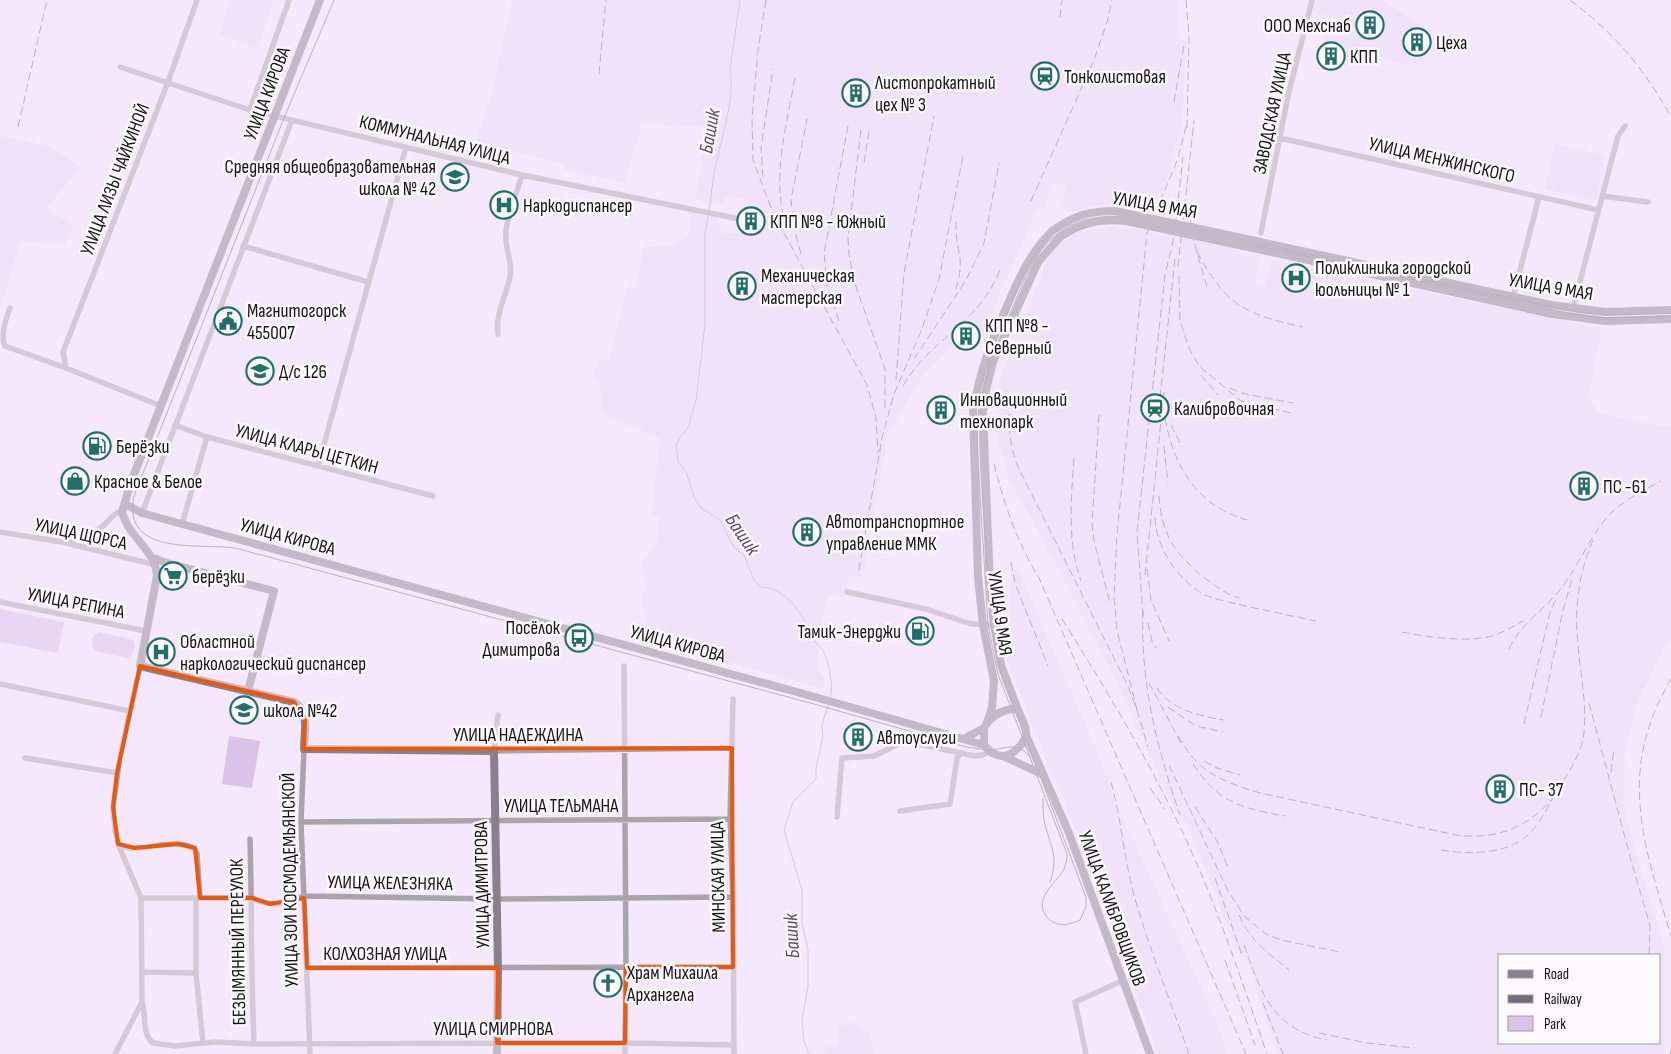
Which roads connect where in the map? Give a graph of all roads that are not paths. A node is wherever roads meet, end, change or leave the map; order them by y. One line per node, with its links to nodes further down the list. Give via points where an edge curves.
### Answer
1 (197, 0): 6 (street, УЛИЦА ЛИЗЫ ЧАЙКИНОЙ)
2 (289, 0): 7 (street)
3 (320, 0): 8 (main road, УЛИЦА КИРОВА)
4 (1312, 0): 11 (street, ЗАВОДСКАЯ УЛИЦА)
5 (120, 66): 6 (street, КОММУНАЛЬНАЯ УЛИЦА)
6 (168, 82): 7 (street, КОММУНАЛЬНАЯ УЛИЦА); 30 (street, УЛИЦА ЛИЗЫ ЧАЙКИНОЙ, via 63,352)
7 (250, 110): 8 (street, КОММУНАЛЬНАЯ УЛИЦА)
8 (275, 116): 9 (street, КОММУНАЛЬНАЯ УЛИЦА); 31 (main road, УЛИЦА КИРОВА)
9 (292, 120): 12 (street, КОММУНАЛЬНАЯ УЛИЦА); 21 (street)
10 (1625, 126): 14 (street, via 1618,136)
11 (1280, 138): 15 (street, УЛИЦА МЕНЖИНСКОГО); 19 (street, ЗАВОДСКАЯ УЛИЦА)
12 (406, 148): 13 (street, КОММУНАЛЬНАЯ УЛИЦА); 22 (street)
13 (522, 175): 18 (street, КОММУНАЛЬНАЯ УЛИЦА); 29 (street, via 506,231 511,265 496,325)
14 (1602, 196): 16 (street); 17 (street)
15 (1539, 197): 17 (street, УЛИЦА МЕНЖИНСКОГО); 23 (street)
16 (1648, 202)
17 (1598, 210): 26 (street)
18 (749, 221)
19 (1261, 232)
20 (1255, 244): 23 (main road, УЛИЦА 9 МАЯ); 24 (main road, УЛИЦА 9 МАЯ); 45 (main road, УЛИЦА 9 МАЯ, bridge, via 1115,211 1099,211 1073,217 1052,231 1038,246 1021,274 987,353 973,412 978,577); 46 (main road, УЛИЦА 9 МАЯ, bridge, via 1114,220 1078,226 1060,237 1038,262 993,362 983,412)
21 (243, 246): 22 (street); 32 (street)
22 (368, 282): 34 (street)
23 (1513, 297): 24 (street); 26 (main road, УЛИЦА 9 МАЯ)
24 (1511, 305): 28 (main road, УЛИЦА 9 МАЯ, via 1605,321)
25 (10, 308): 30 (street, via 0,335 4,346)
26 (1573, 308): 27 (main road, УЛИЦА 9 МАЯ, via 1605,312)
27 (1671, 310)
28 (1671, 319)
29 (498, 334)
30 (66, 368): 31 (street)
31 (161, 406): 36 (main road, УЛИЦА КИРОВА)
32 (175, 425): 33 (street, УЛИЦА КЛАРЫ ЦЕТКИН); 38 (street)
33 (207, 437): 34 (street, УЛИЦА КЛАРЫ ЦЕТКИН); 39 (street)
34 (318, 466): 35 (street, УЛИЦА КЛАРЫ ЦЕТКИН)
35 (433, 496)
36 (125, 504): 37 (main road); 38 (main road, УЛИЦА КИРОВА)
37 (122, 512): 41 (street, via 83,537); 42 (main road, via 130,529)
38 (142, 513): 39 (main road, УЛИЦА КИРОВА)
39 (182, 524): 58 (main road, УЛИЦА КИРОВА)
40 (0, 532): 41 (street, УЛИЦА ЩОРСА)
41 (62, 542): 42 (street, УЛИЦА ЩОРСА)
42 (154, 561): 47 (main road, via 157,576); 51 (main road, via 274,591)
43 (847, 592): 45 (street)
44 (0, 602): 47 (street, УЛИЦА РЕПИНА)
45 (983, 625): 46 (street); 56 (main road, УЛИЦА 9 МАЯ, via 994,681)
46 (994, 625): 53 (main road, УЛИЦА 9 МАЯ, via 1002,665)
47 (146, 631): 48 (main road)
48 (140, 666): 51 (main road); 54 (street)
49 (624, 666): 62 (street)
50 (0, 684): 54 (street)
51 (248, 691): 60 (main road, УЛИЦА ЗОИ КОСМОДЕМЬЯНСКОЙ, via 289,700 300,706 305,718)
52 (733, 699): 61 (street, МИНСКАЯ УЛИЦА)
53 (1018, 710): 56 (main road, via 1004,710); 57 (main road)
54 (130, 711): 68 (street)
55 (498, 715): 63 (street, УЛИЦА ДИМИТРОВА)
56 (986, 725): 58 (main road); 59 (main road)
57 (1026, 735): 66 (main road, via 1014,752); 69 (main road, УЛИЦА КАЛИБРОВЩИКОВ)
58 (965, 738): 59 (main road, УЛИЦА КИРОВА)
59 (984, 745): 64 (main road, УЛИЦА КИРОВА)
60 (304, 748): 63 (main road, УЛИЦА НАДЕЖДИНА); 75 (street, УЛИЦА ЗОИ КОСМОДЕМЬЯНСКОЙ)
61 (732, 748): 62 (street, УЛИЦА НАДЕЖДИНА); 72 (street, МИНСКАЯ УЛИЦА)
62 (624, 749): 63 (street, УЛИЦА НАДЕЖДИНА); 73 (street)
63 (494, 751): 74 (main road, УЛИЦА ДИМИТРОВА)
64 (990, 752): 65 (street, via 974,756); 66 (main road)
65 (960, 754): 70 (street, via 950,804); 71 (street, via 905,741 874,756 842,758)
66 (1005, 757): 69 (main road)
67 (25, 758): 68 (street)
68 (117, 773): 77 (street, via 114,807)
69 (1042, 774): 91 (main road, УЛИЦА КАЛИБРОВЩИКОВ, via 1069,832)
70 (900, 811)
71 (837, 817)
72 (730, 819): 73 (street, УЛИЦА ТЕЛЬМАНА); 79 (street, МИНСКАЯ УЛИЦА)
73 (625, 820): 74 (street, УЛИЦА ТЕЛЬМАНА); 83 (street)
74 (496, 821): 75 (street, УЛИЦА ТЕЛЬМАНА); 84 (main road, УЛИЦА ДИМИТРОВА)
75 (301, 822): 78 (street, УЛИЦА ЗОИ КОСМОДЕМЬЯНСКОЙ)
76 (250, 839): 82 (street, БЕЗЫМЯННЫЙ ПЕРЕУЛОК)
77 (118, 844): 80 (street); 81 (street, БЕЗЫМЯННЫЙ ПЕРЕУЛОК, via 135,848 178,844 194,848 197,854)
78 (304, 896): 82 (street, УЛИЦА ЖЕЛЕЗНЯКА, via 279,904 262,903); 84 (street, УЛИЦА ЖЕЛЕЗНЯКА); 86 (street, УЛИЦА ЗОИ КОСМОДЕМЬЯНСКОЙ)
79 (733, 897): 83 (street, УЛИЦА ЖЕЛЕЗНЯКА); 85 (street, МИНСКАЯ УЛИЦА)
80 (140, 898): 81 (street, УЛИЦА ЖЕЛЕЗНЯКА); 89 (street)
81 (198, 898): 82 (street, УЛИЦА ЖЕЛЕЗНЯКА); 90 (street, БЕЗЫМЯННЫЙ ПЕРЕУЛОК)
82 (252, 898): 96 (street, БЕЗЫМЯННЫЙ ПЕРЕУЛОК)
83 (626, 898): 84 (street, УЛИЦА ЖЕЛЕЗНЯКА); 88 (street)
84 (497, 899): 87 (main road, УЛИЦА ДИМИТРОВА)
85 (733, 967): 88 (street, КОЛХОЗНАЯ УЛИЦА); 98 (street, МИНСКАЯ УЛИЦА)
86 (307, 968): 87 (street, КОЛХОЗНАЯ УЛИЦА); 97 (street, УЛИЦА ЗОИ КОСМОДЕМЬЯНСКОЙ)
87 (498, 968): 88 (street, КОЛХОЗНАЯ УЛИЦА); 94 (main road, УЛИЦА ДИМИТРОВА)
88 (626, 968): 95 (street)
89 (142, 972): 90 (street); 92 (street)
90 (196, 973): 93 (street, БЕЗЫМЯННЫЙ ПЕРЕУЛОК)
91 (1122, 981): 104 (street, via 1075,1002); 105 (main road, УЛИЦА КАЛИБРОВЩИКОВ)
92 (142, 1002): 93 (street, via 146,1035 153,1043 175,1046); 99 (street)
93 (202, 1043): 96 (street, БЕЗЫМЯННЫЙ ПЕРЕУЛОК)
94 (497, 1043): 95 (street, УЛИЦА СМИРНОВА); 97 (street, УЛИЦА СМИРНОВА); 101 (main road, УЛИЦА ДИМИТРОВА)
95 (625, 1043): 98 (street, УЛИЦА СМИРНОВА); 102 (street)
96 (254, 1044): 97 (street, УЛИЦА СМИРНОВА)
97 (310, 1044): 100 (street, УЛИЦА ЗОИ КОСМОДЕМЬЯНСКОЙ)
98 (733, 1044): 103 (street, МИНСКАЯ УЛИЦА)
99 (115, 1054)
100 (310, 1054)
101 (497, 1054)
102 (625, 1054)
103 (734, 1054)
104 (1086, 1054)
105 (1150, 1054)

